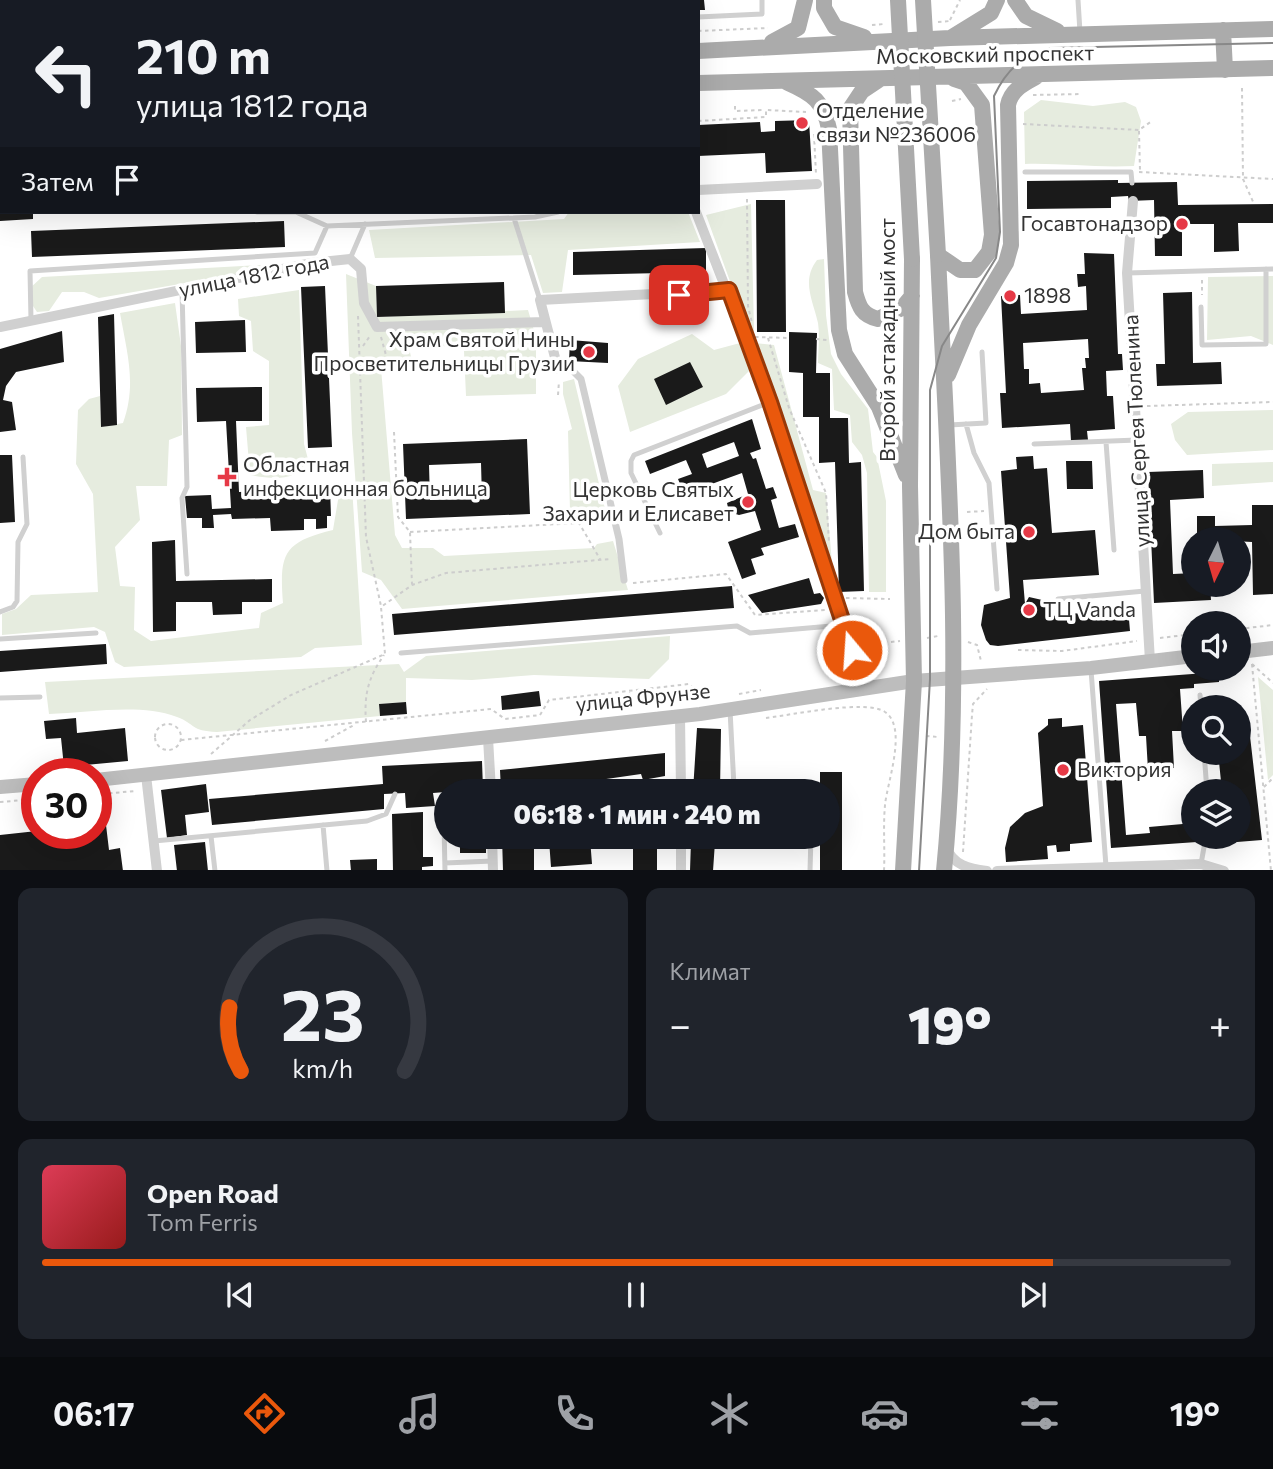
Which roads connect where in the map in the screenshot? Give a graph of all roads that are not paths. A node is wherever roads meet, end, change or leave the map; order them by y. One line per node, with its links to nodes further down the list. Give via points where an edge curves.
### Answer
1 (762, 0): 9 (lane, via 762,14)
2 (805, 0): 15 (main road, via 798,28)
3 (824, 0): 14 (main road, via 835,27)
4 (898, 0): 42 (main road, Второй эстакадный мост, bridge)
5 (923, 0): 35 (main road, bridge)
6 (997, 0): 13 (main road, via 990,13)
7 (1016, 0): 12 (main road, via 1037,23)
8 (1078, 0): 12 (lane)
9 (700, 17)
10 (1273, 29): 11 (main road, Московский проспект)
11 (1223, 30): 12 (main road, Московский проспект); 18 (main road)
12 (1073, 34): 13 (main road, Московский проспект)
13 (950, 38): 14 (main road, Московский проспект)
14 (884, 41): 15 (main road, Московский проспект)
15 (760, 46): 16 (main road, Московский проспект)
16 (700, 51)
17 (1273, 68): 18 (main road, Московский проспект)
18 (1225, 70): 19 (main road, Московский проспект)
19 (1039, 75): 20 (main road, Московский проспект); 50 (main road, via 1009,96 1011,212 1006,263 969,325)
20 (951, 78): 21 (main road, Московский проспект); 35 (main road, via 966,83 982,105 992,235 989,252 975,270 960,270)
21 (880, 79): 22 (main road, Московский проспект); 42 (main road, via 862,91 850,109 855,292 866,316 878,319 902,308)
22 (783, 81): 23 (main road, Московский проспект); 58 (main road, via 813,94 826,113 839,330 845,354 879,407)
23 (700, 83)
24 (1025, 172): 26 (lane, via 1131,172)
25 (816, 179): 27 (street)
26 (1132, 183)
27 (700, 190)
28 (1133, 201): 39 (street, улица Сергея Тюленина)
29 (300, 214): 34 (lane)
30 (554, 214): 32 (lane)
31 (697, 214): 41 (street)
32 (514, 218): 33 (lane); 43 (lane)
33 (365, 224): 34 (lane); 37 (lane)
34 (327, 226): 36 (lane)
35 (938, 255): 50 (main road)
36 (314, 258): 37 (street, улица 1812 года); 40 (street, улица 1812 года); 45 (lane, via 30,271)
37 (350, 258): 46 (street, улица 1812 года, via 362,269 364,303 377,327)
38 (1270, 269): 39 (lane); 44 (lane, via 1266,344 1202,345)
39 (1127, 273): 54 (street, улица Сергея Тюленина)
40 (182, 290): 45 (street, улица 1812 года); 61 (lane, via 187,486 182,498)
41 (729, 290): 43 (street); 51 (street, via 751,337)
42 (912, 296): 58 (main road, Второй эстакадный мост)
43 (540, 300): 46 (street)
44 (1201, 307)
45 (31, 320): 47 (street, улица 1812 года)
46 (545, 321): 49 (street)
47 (0, 327)
48 (982, 352): 52 (lane, via 986,423)
49 (558, 369): 62 (street, via 572,370 581,379)
50 (946, 381): 53 (main road)
51 (770, 402): 59 (lane, via 635,455 631,473); 67 (street)
52 (966, 424): 53 (lane); 63 (lane, via 989,483)
53 (949, 425): 76 (main road)
54 (1137, 440): 55 (lane); 64 (street, улица Сергея Тюленина)
55 (1106, 442): 56 (lane); 60 (lane)
56 (1034, 444)
57 (23, 457): 66 (lane, via 27,524 18,542 18,601)
58 (910, 486): 77 (main road, Второй эстакадный мост)
59 (660, 533)
60 (1114, 550)
61 (187, 574)
62 (624, 580)
63 (997, 589)
64 (1146, 590): 65 (lane); 74 (street, улица Сергея Тюленина)
65 (1058, 600)
66 (0, 612)
67 (843, 625): 72 (lane, via 750,633 737,626); 78 (street)
68 (96, 633): 69 (lane)
69 (0, 639)
70 (1273, 648): 71 (main road)
71 (1251, 651)
72 (401, 653)
73 (1181, 657): 74 (main road, улица Фрунзе)
74 (1150, 661): 75 (main road, улица Фрунзе)
75 (1091, 668): 76 (main road, улица Фрунзе); 103 (lane)
76 (953, 677): 77 (main road, улица Фрунзе); 95 (main road)
77 (914, 681): 78 (main road, улица Фрунзе); 111 (main road, Второй эстакадный мост, via 904,735)
78 (864, 690): 81 (main road, улица Фрунзе)
79 (40, 697): 80 (lane)
80 (0, 698)
81 (730, 709): 82 (main road, улица Фрунзе); 88 (lane)
82 (680, 716): 83 (main road, улица Фрунзе); 87 (street)
83 (488, 738): 84 (main road, улица Фрунзе); 86 (street)
84 (146, 775): 85 (main road, улица Фрунзе); 94 (street)
85 (112, 778)
86 (490, 779)
87 (681, 779)
88 (734, 779)
89 (21, 786): 90 (main road)
90 (0, 787)
91 (395, 794): 92 (lane, via 390,809 377,819)
92 (323, 825): 93 (lane); 107 (lane)
93 (211, 836): 94 (lane); 106 (lane)
94 (154, 841): 105 (street)
95 (946, 846): 104 (street); 112 (main road)
96 (445, 849): 100 (lane)
97 (681, 849): 109 (street)
98 (811, 849): 110 (lane)
99 (1204, 849): 101 (lane)
100 (445, 863): 102 (lane); 108 (lane)
101 (1202, 864): 103 (street); 115 (street)
102 (493, 866)
103 (1106, 866): 114 (street)
104 (964, 868): 113 (street)
105 (157, 870)
106 (215, 870)
107 (327, 870)
108 (445, 870)
109 (681, 870)
110 (810, 870)
111 (903, 870)
112 (944, 870)
113 (987, 870)
114 (998, 870)
115 (1224, 870)

